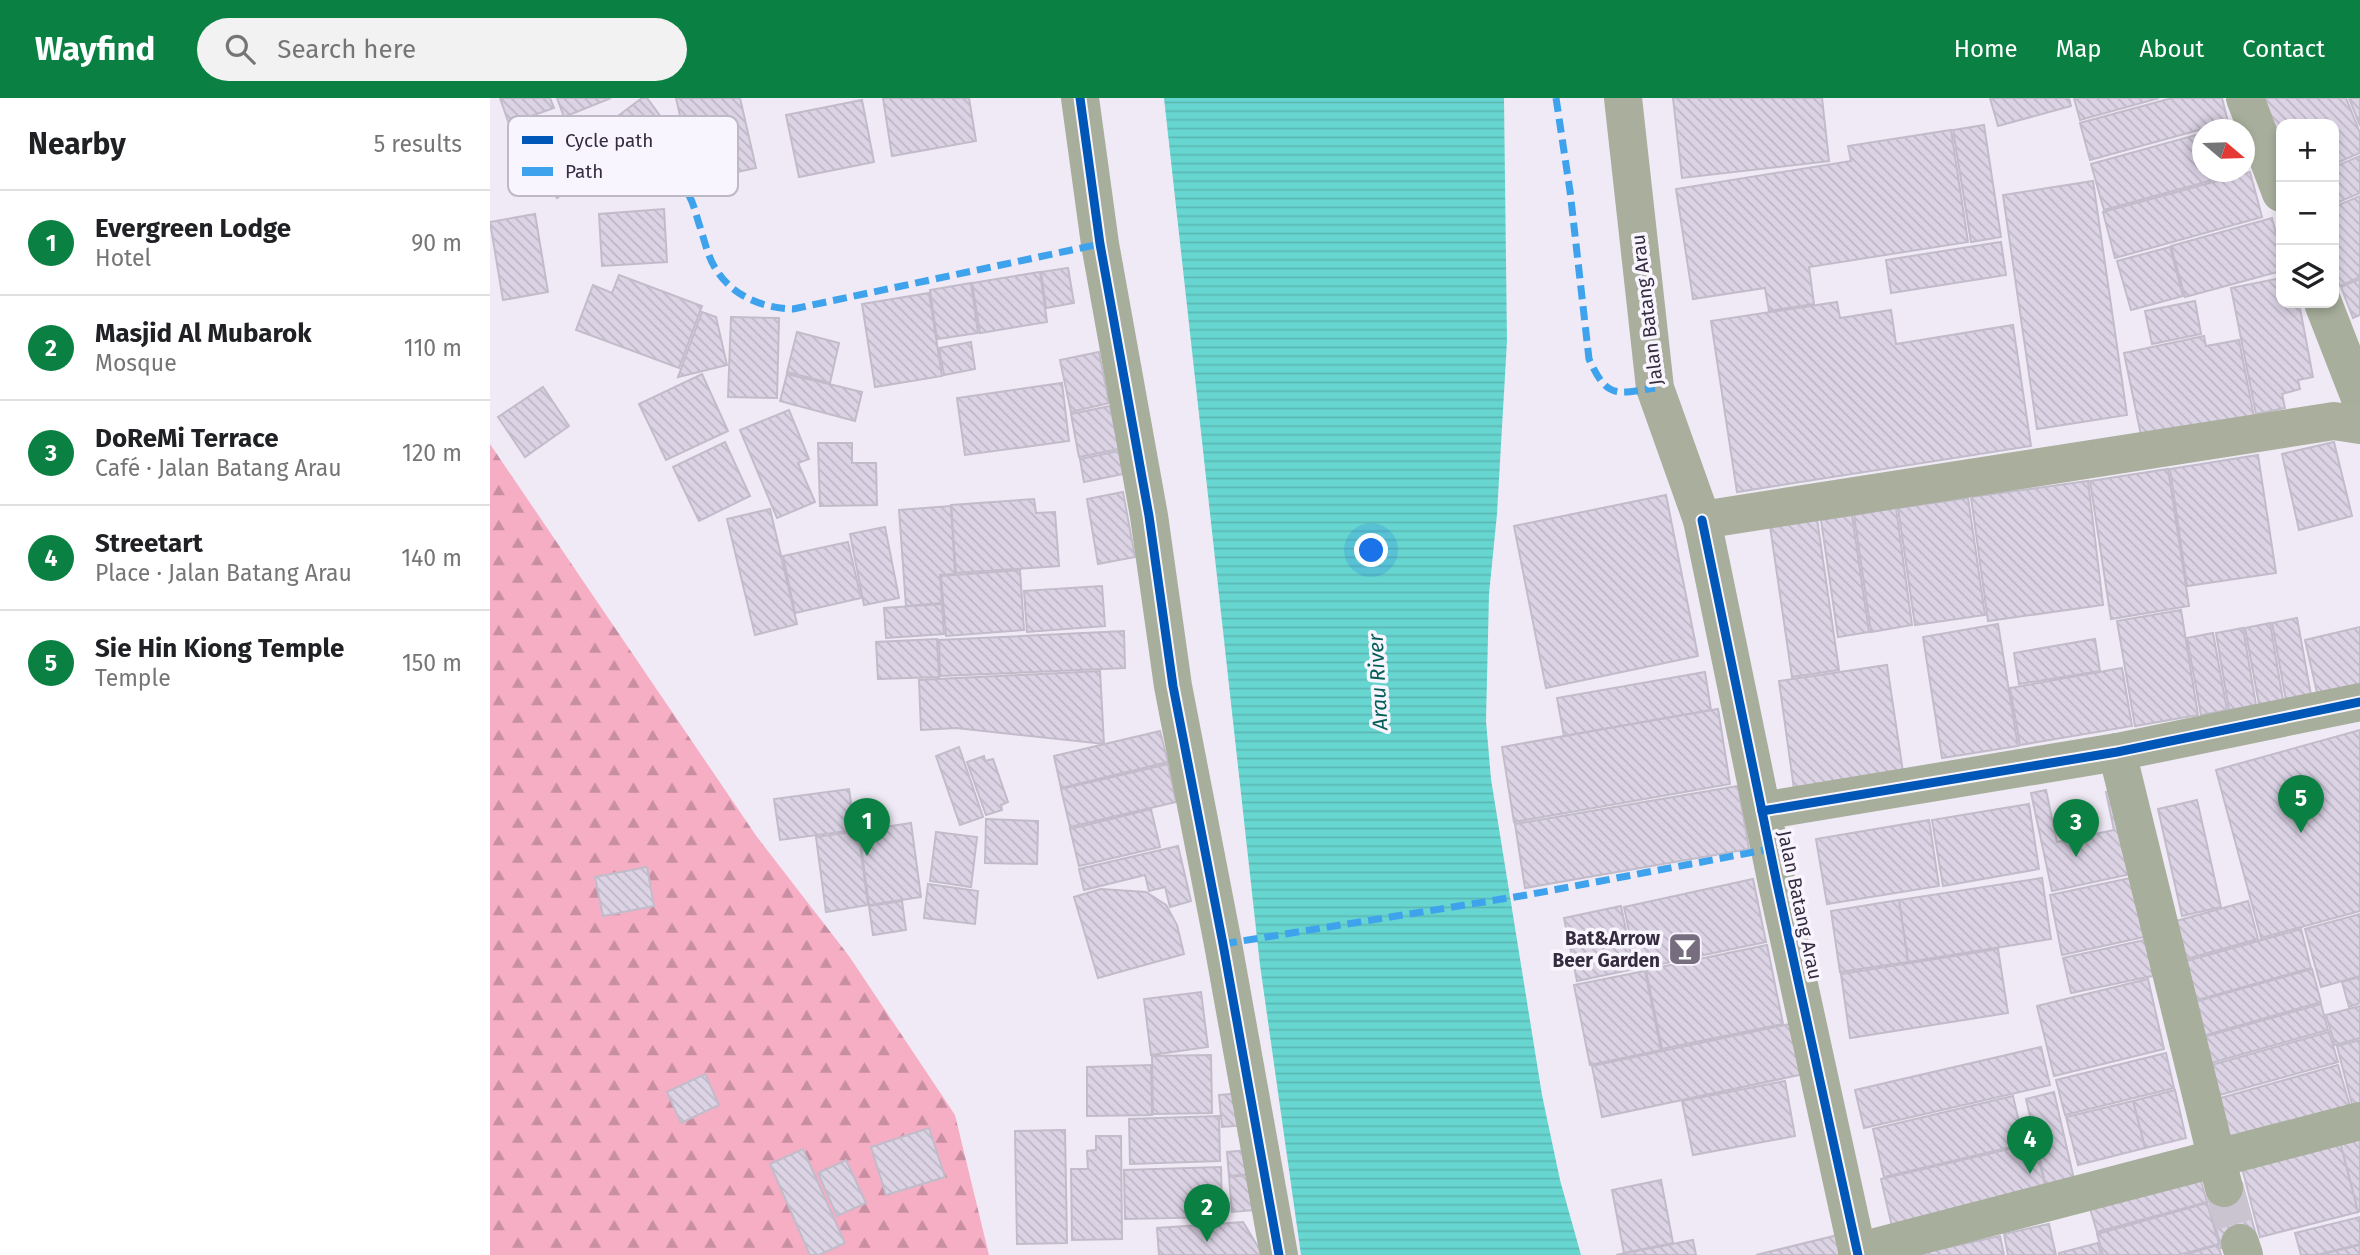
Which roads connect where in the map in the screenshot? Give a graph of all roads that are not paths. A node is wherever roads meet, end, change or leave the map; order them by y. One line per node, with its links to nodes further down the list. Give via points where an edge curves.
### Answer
1 (1080, 98): 15 (street, via 1173,685)
2 (1623, 98): 8 (main road, Jalan Batang Arau, via 1655,388)
3 (2245, 98): 4 (street)
4 (2277, 182)
5 (2325, 308): 6 (street)
6 (2360, 398)
7 (2360, 425): 8 (main road, via 2334,421)
8 (1702, 520): 11 (street, Jalan Batang Arau)
9 (2360, 702): 10 (street)
10 (2117, 752): 11 (street); 13 (street)
11 (1762, 811): 14 (street, Jalan Batang Arau)
12 (2360, 1121): 13 (street)
13 (2220, 1173): 14 (street)
14 (1857, 1254)
15 (1279, 1255)

